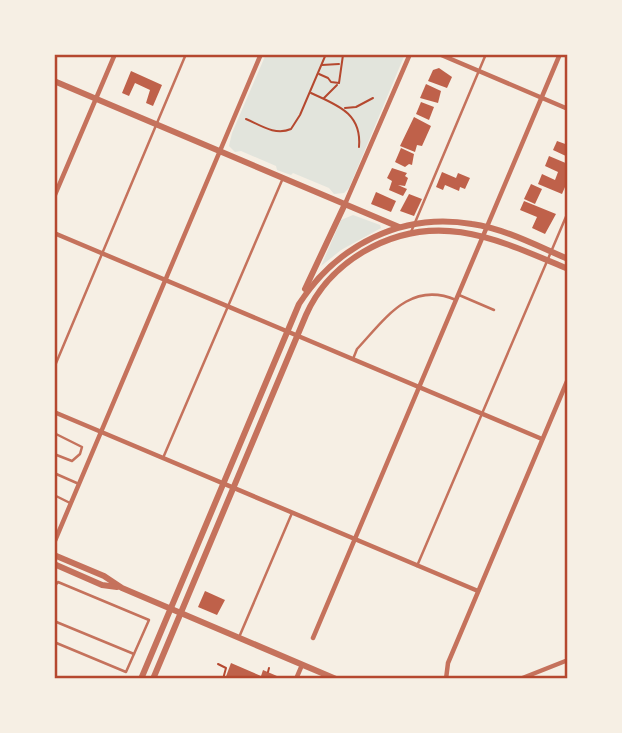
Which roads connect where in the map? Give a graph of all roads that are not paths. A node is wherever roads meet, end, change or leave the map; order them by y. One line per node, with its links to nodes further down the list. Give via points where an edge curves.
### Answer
1 (115, 54): 11 (street)
2 (187, 54): 13 (lane)
3 (261, 54): 14 (street)
4 (410, 54): 17 (street)
5 (439, 54): 8 (street)
6 (486, 54): 8 (lane)
7 (560, 54): 10 (street)
8 (479, 71): 10 (street); 19 (lane)
9 (54, 81): 11 (street)
10 (541, 98): 12 (street); 21 (street)
11 (96, 99): 13 (street); 16 (street)
12 (568, 109)
13 (157, 124): 14 (street); 26 (lane)
14 (220, 151): 15 (street); 30 (street)
15 (283, 178): 17 (street); 33 (lane)
16 (54, 197)
17 (345, 204): 20 (street); 32 (street)
18 (568, 212): 25 (lane)
19 (415, 223): 20 (street); 21 (street); 22 (lane)
20 (398, 227): 22 (street); 32 (street, via 342,255 318,277)
21 (487, 227): 24 (street); 25 (street)
22 (411, 232): 24 (street, via 444,230); 36 (street, via 371,248 339,269 313,300)
23 (54, 233): 26 (street)
24 (483, 236): 28 (street); 31 (street)
25 (551, 252): 27 (street); 28 (lane)
26 (103, 254): 30 (street); 38 (lane)
27 (568, 259)
28 (547, 260): 29 (street); 42 (lane)
29 (568, 269)
30 (165, 280): 33 (street); 43 (street)
31 (458, 297): 34 (lane); 37 (lane, via 443,294 402,302); 40 (street)
32 (299, 304): 35 (street)
33 (228, 306): 35 (street); 47 (lane)
34 (494, 310)
35 (288, 331): 36 (street); 50 (street)
36 (297, 335): 37 (street); 51 (street)
37 (353, 359): 40 (street)
38 (54, 368)
39 (568, 379): 45 (street)
40 (419, 387): 42 (street); 55 (street)
41 (54, 412): 43 (street)
42 (482, 414): 45 (street); 59 (lane)
43 (101, 432): 47 (street); 49 (street)
44 (54, 433): 46 (lane, via 82,447 72,461)
45 (542, 439): 62 (street)
46 (54, 454)
47 (163, 458): 50 (street)
48 (54, 473): 49 (lane)
49 (79, 484): 53 (street)
50 (224, 484): 51 (street); 63 (street)
51 (232, 487): 54 (street); 64 (street)
52 (54, 495): 53 (lane)
53 (71, 503): 56 (street)
54 (292, 513): 55 (street); 66 (lane)
55 (355, 539): 59 (street); 67 (street)
56 (54, 542)
57 (54, 555): 61 (street)
58 (54, 564): 61 (street)
59 (417, 566): 62 (street)
60 (54, 587): 69 (lane, via 58,582 149,620)
61 (122, 588): 63 (street)
62 (478, 591): 74 (street)
63 (171, 608): 64 (street); 70 (street)
64 (180, 613): 66 (street); 72 (street)
65 (54, 621): 69 (lane)
66 (239, 638): 73 (street)
67 (313, 639)
68 (54, 642): 69 (lane, via 126,672)
69 (134, 654)
70 (150, 657): 72 (street); 75 (street)
71 (568, 660): 79 (street)
72 (161, 661): 76 (street)
73 (302, 664): 77 (street); 78 (street)
74 (445, 678)
75 (141, 679)
76 (153, 679)
77 (296, 679)
78 (337, 679)
79 (520, 679)

